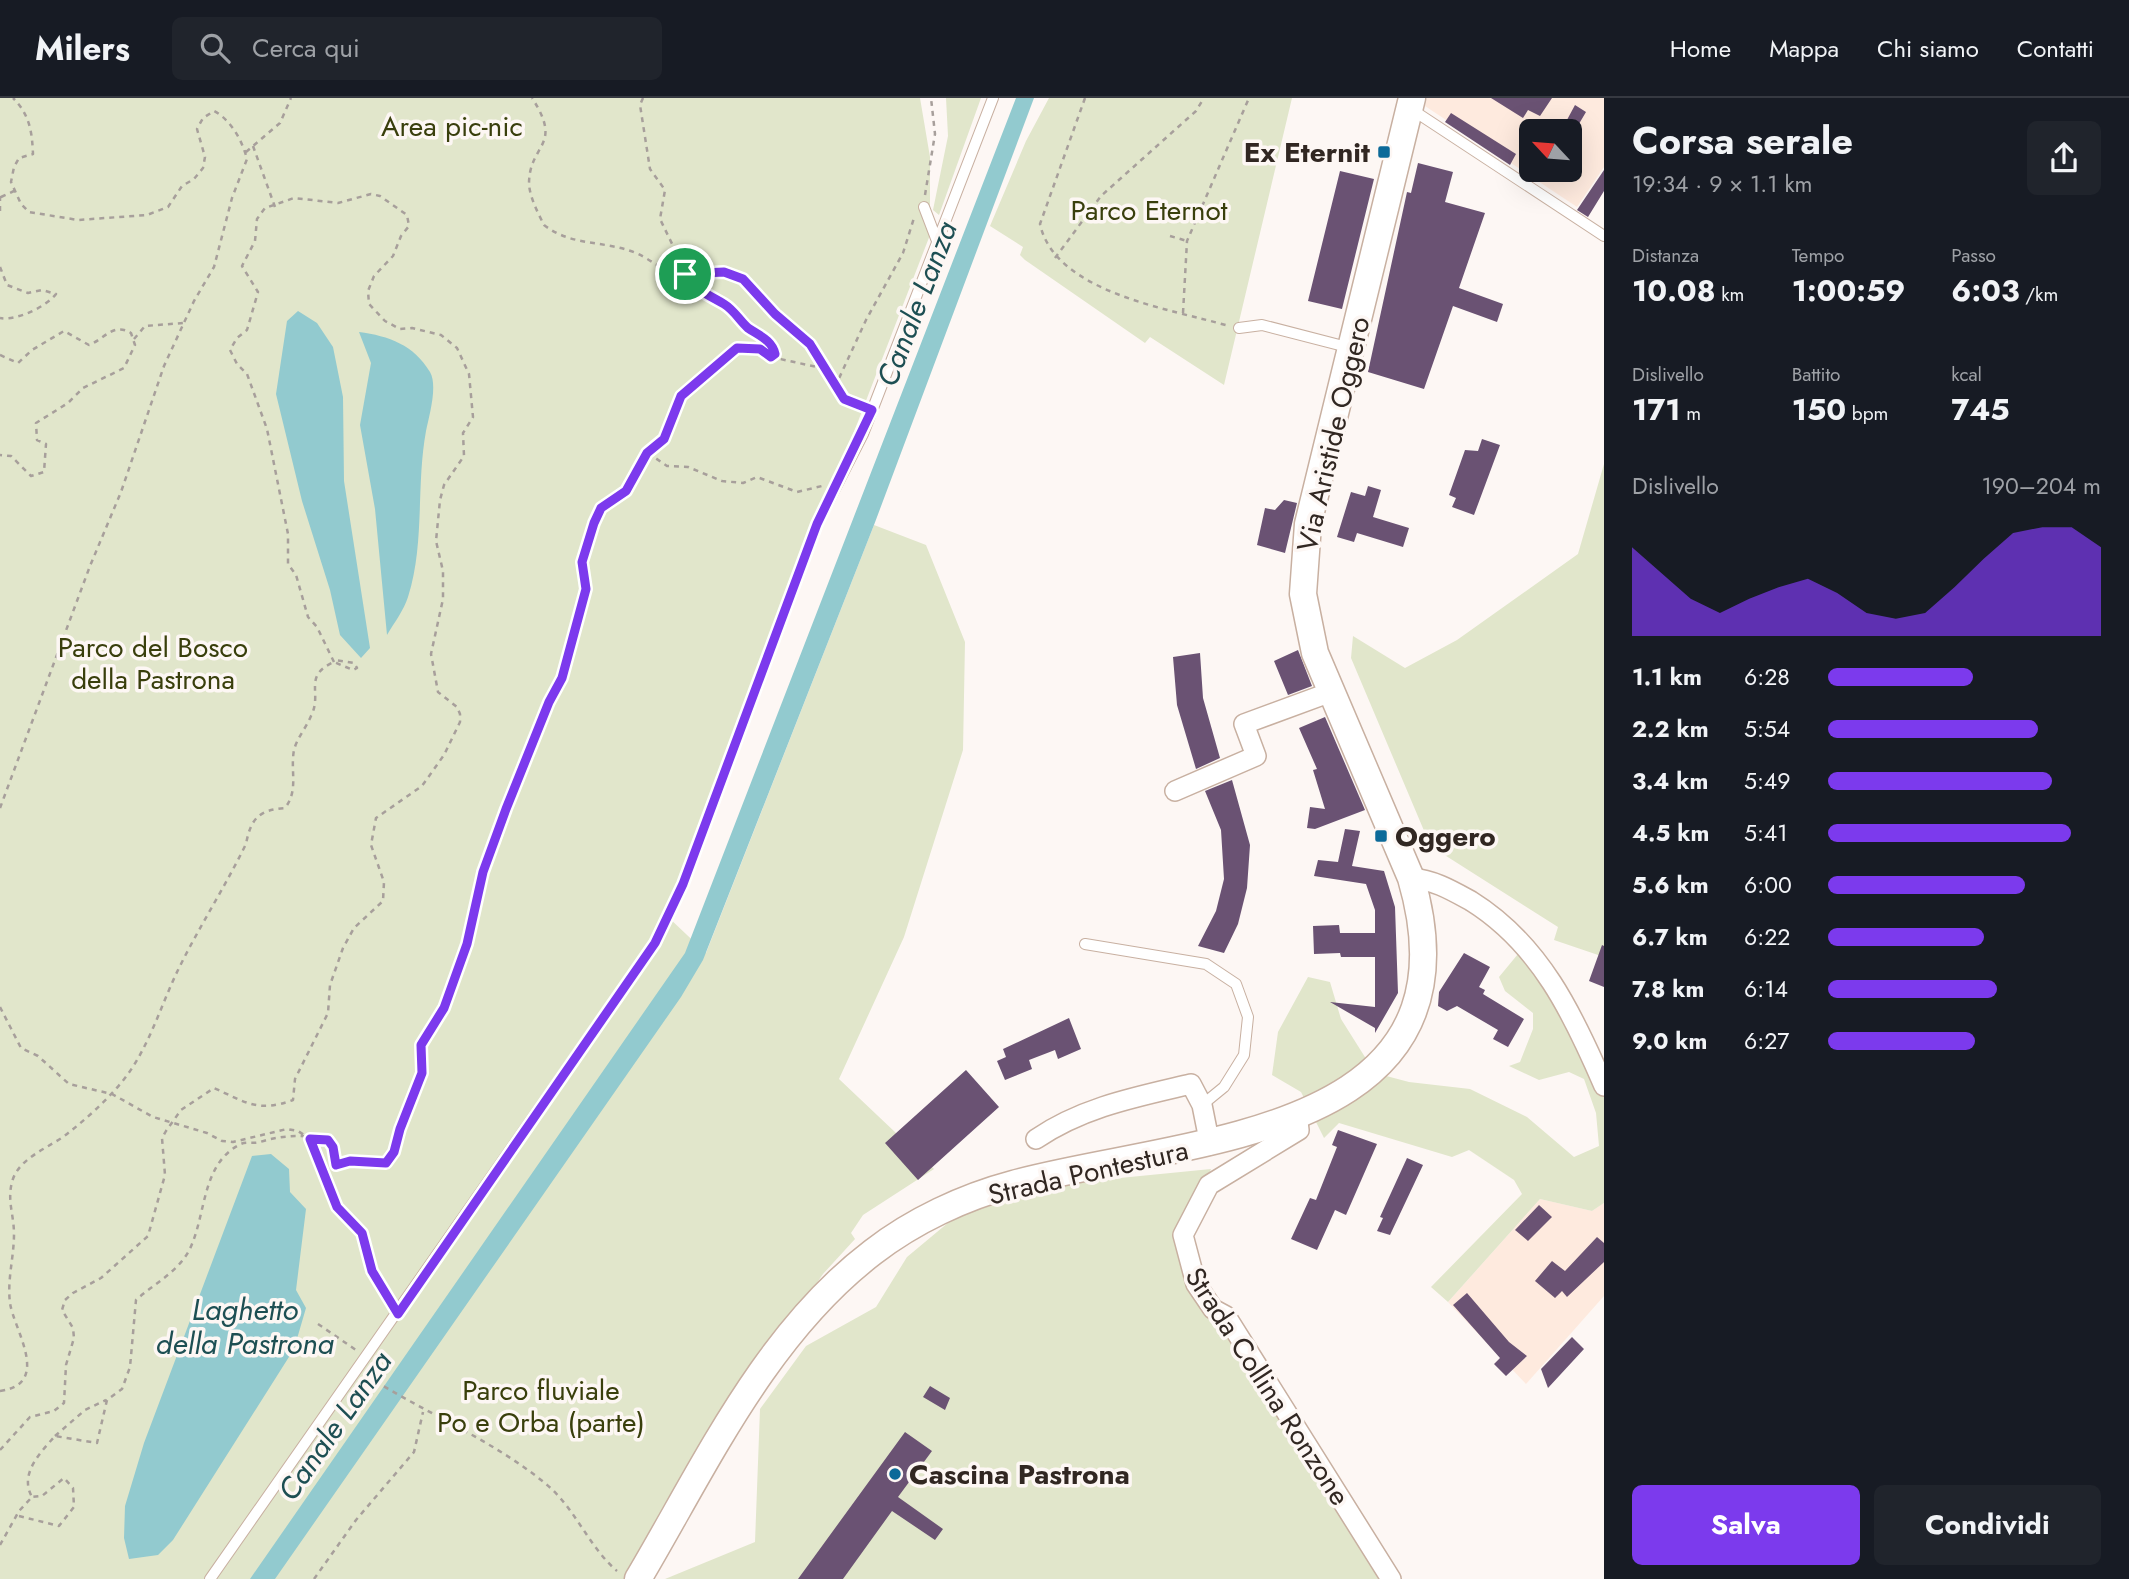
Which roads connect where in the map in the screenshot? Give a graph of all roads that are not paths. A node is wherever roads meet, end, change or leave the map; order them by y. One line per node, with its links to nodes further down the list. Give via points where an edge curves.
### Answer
1 (993, 98): 5 (lane)
2 (1410, 103): 4 (lane); 7 (main road, Via Aristide Oggero)
3 (925, 207): 5 (lane)
4 (1604, 236)
5 (937, 241): 18 (lane, via 872,410 817,524 688,872 655,943)
6 (1238, 328): 7 (lane, via 1262,325)
7 (1351, 348): 8 (main road, Via Aristide Oggero, via 1308,524 1304,561 1307,627)
8 (1331, 692): 9 (street, via 1244,724 1256,755); 10 (main road, Via Aristide Oggero)
9 (1175, 791)
10 (1411, 878): 12 (street, via 1454,891 1515,934 1540,963 1575,1020); 14 (main road, Via Aristide Oggero, via 1422,929 1423,972 1406,1029 1396,1047 1367,1077 1336,1098)
11 (1085, 944): 13 (lane, via 1206,964 1236,984 1248,1017 1244,1055 1224,1087)
12 (1604, 1086)
13 (1202, 1105): 15 (street, via 1191,1084 1095,1107); 16 (street)
14 (1297, 1113): 16 (main road, Strada Pontestura); 19 (street, Strada Collina Ronzone, via 1299,1130 1209,1185 1183,1235 1187,1260 1196,1284 1213,1309 1226,1316)
15 (1036, 1139)
16 (1210, 1144): 17 (main road, Strada Pontestura, via 1012,1184 930,1216 873,1252 812,1310 768,1364)
17 (628, 1575)
18 (210, 1579)
19 (1391, 1579)

